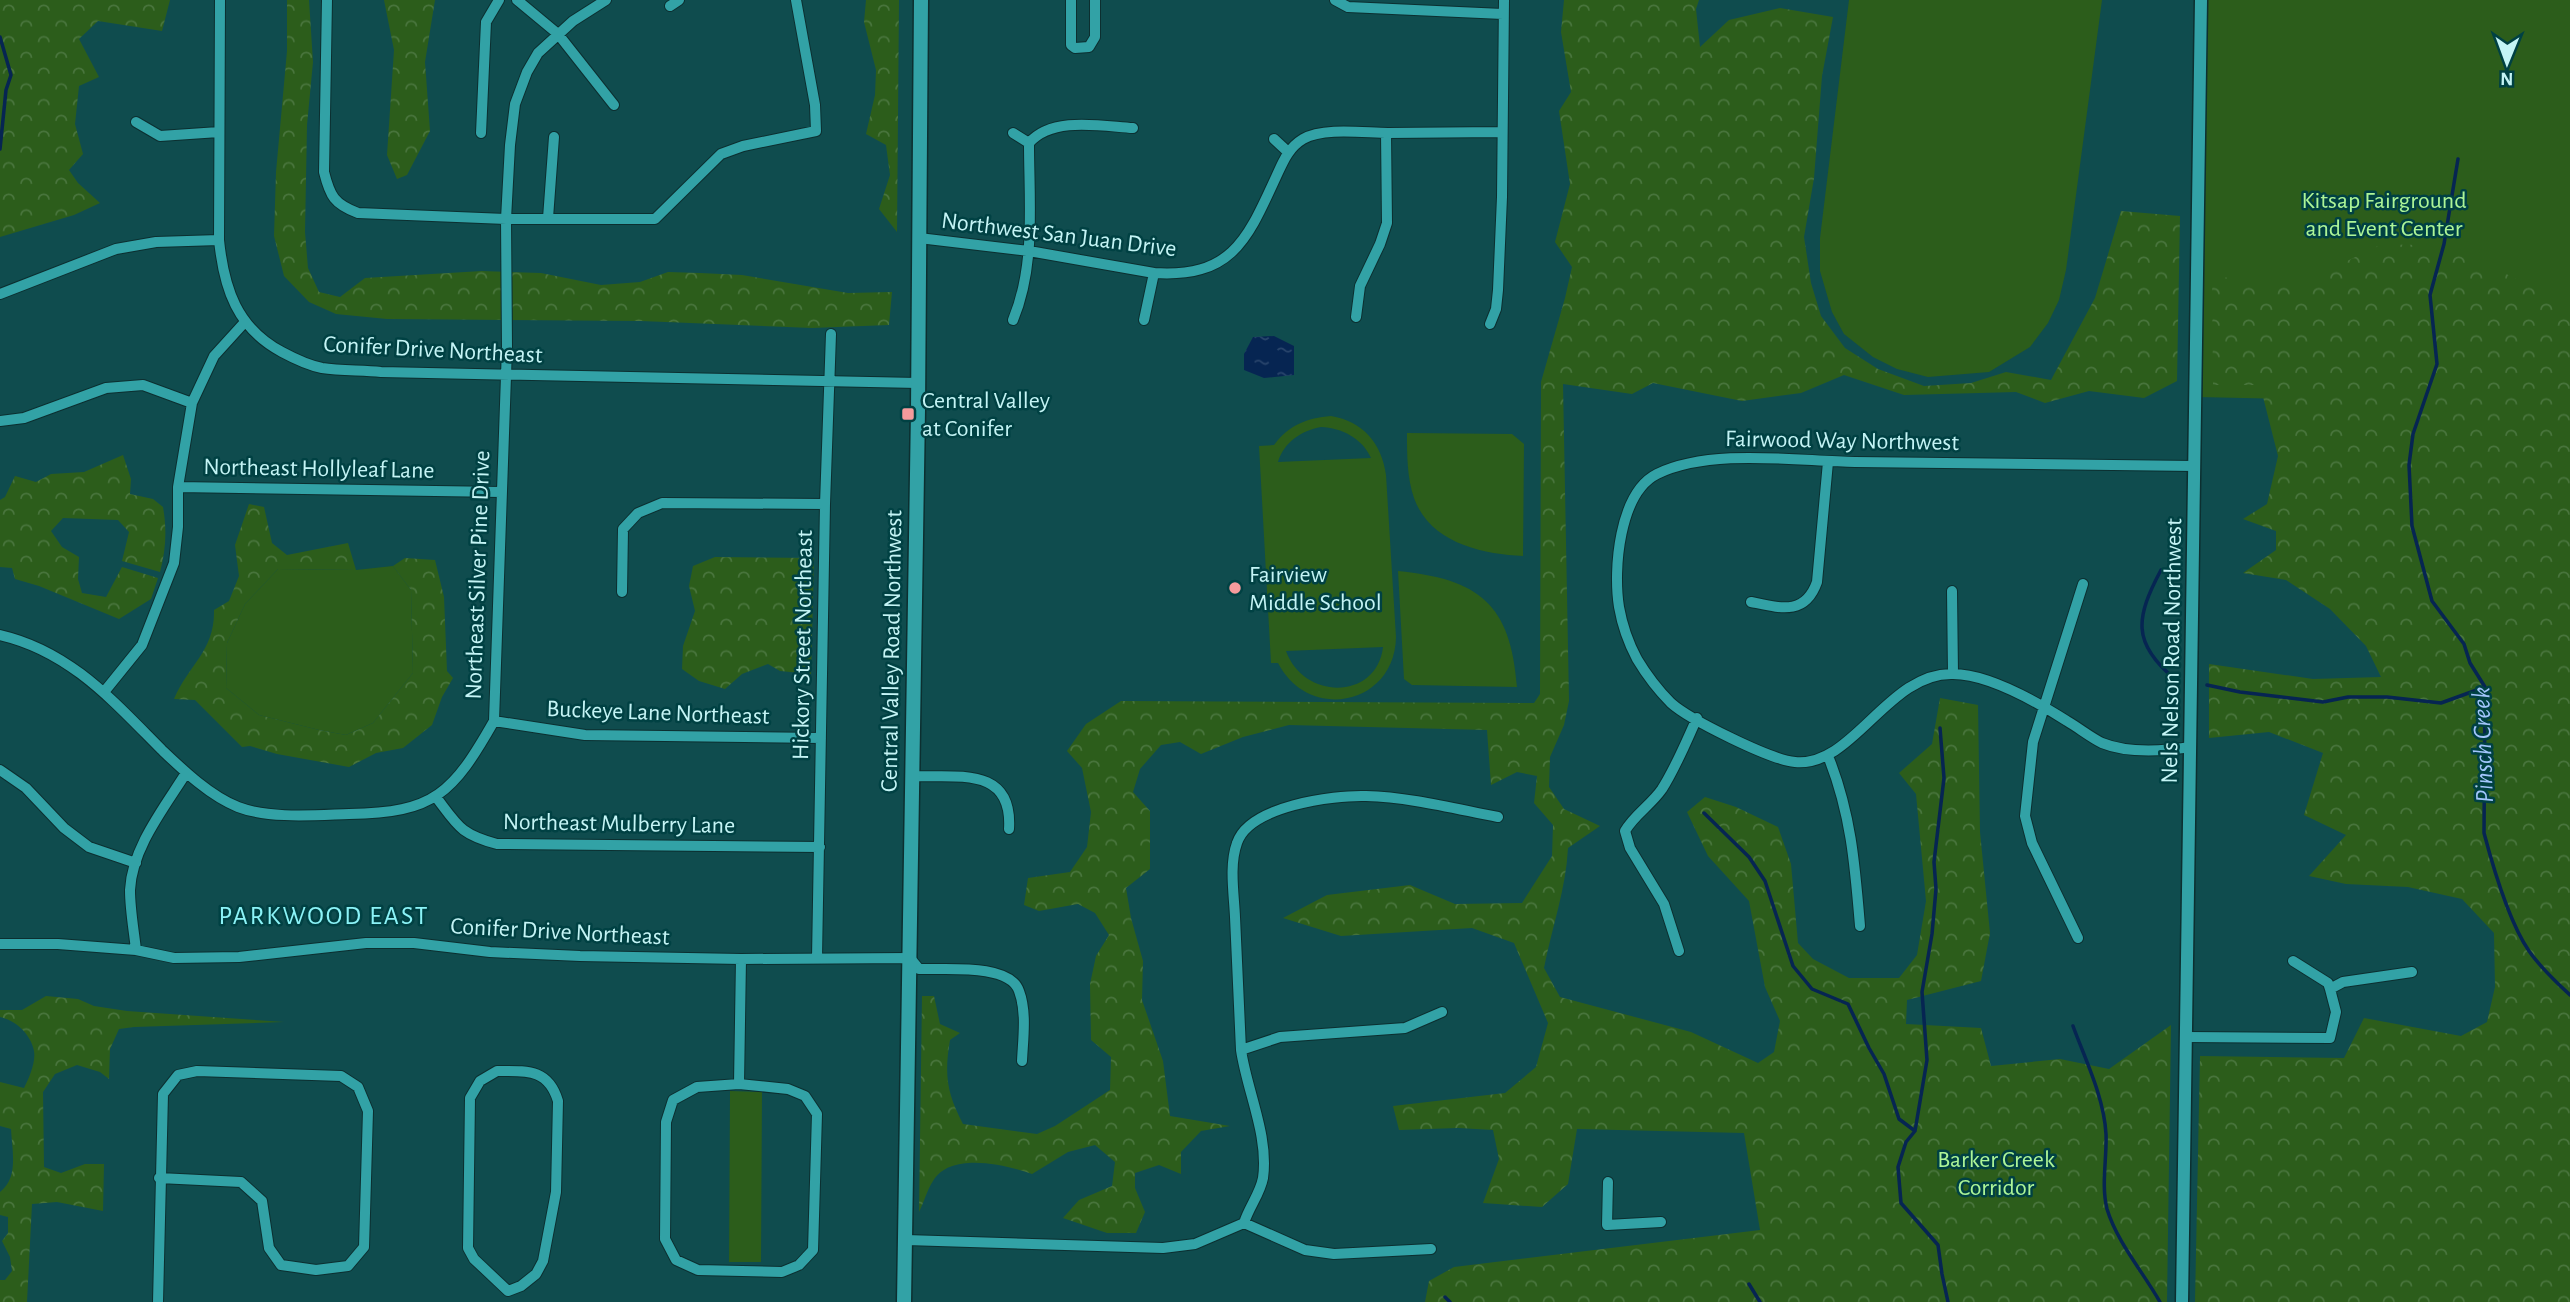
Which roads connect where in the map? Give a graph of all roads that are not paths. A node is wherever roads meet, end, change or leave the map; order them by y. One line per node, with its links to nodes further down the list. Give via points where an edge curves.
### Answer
1 (220, 0): 18 (street, Conifer Drive Northeast)
2 (327, 0): 28 (street, via 324,172 330,195 358,213)
3 (499, 0): 20 (street, via 486,22)
4 (517, 0): 14 (street)
5 (606, 0): 14 (street, Northeast Silver Pine Drive)
6 (796, 0): 27 (street, via 816,131 721,154 655,219)
7 (921, 0): 29 (main road, Central Valley Road Northwest)
8 (1071, 0): 9 (street, via 1071,44 1082,48 1089,47 1095,37)
9 (1095, 0)
10 (1335, 0): 13 (street, via 1348,7)
11 (1504, 0): 13 (street)
12 (2201, 0): 46 (street, Nels Nelson Road Northwest)
13 (1503, 14): 19 (street)
14 (558, 34): 15 (street); 28 (street, Northeast Silver Pine Drive, via 538,53 515,104)
15 (614, 105)
16 (136, 122): 18 (street, via 160,136)
17 (1133, 128): 25 (street, via 1051,128)
18 (219, 132): 30 (street, Conifer Drive Northeast)
19 (1501, 132): 22 (street); 38 (street, via 1498,290)
20 (481, 133)
21 (1013, 133): 25 (street)
22 (1386, 133): 26 (street, via 1320,134 1304,138); 34 (street, via 1387,223 1360,286)
23 (554, 138): 27 (street)
24 (1274, 139): 26 (street)
25 (1029, 144): 31 (street)
26 (1288, 152): 32 (street, Northwest San Juan Drive, via 1261,209 1233,253 1206,268)
27 (548, 218): 28 (street)
28 (506, 219): 40 (street, Northeast Silver Pine Drive)
29 (919, 238): 31 (street, Northwest San Juan Drive); 42 (main road, Central Valley Road Northwest)
30 (219, 240): 33 (street, via 116,249); 37 (street, Conifer Drive Northeast, via 221,264)
31 (1029, 251): 32 (street, Northwest San Juan Drive); 35 (street, via 1022,301)
32 (1154, 272): 36 (street)
33 (0, 294)
34 (1356, 317)
35 (1013, 320)
36 (1144, 320)
37 (244, 323): 40 (street, Conifer Drive Northeast, via 270,346 322,368); 43 (street, via 214,356)
38 (1490, 324)
39 (831, 334): 41 (street, Hickory Street Northeast)
40 (505, 375): 41 (street, Conifer Drive Northeast); 48 (street, Northeast Silver Pine Drive)
41 (828, 380): 42 (street, Conifer Drive Northeast); 49 (street, Hickory Street Northeast)
42 (918, 383): 65 (main road, Central Valley Road Northwest)
43 (192, 403): 44 (street, via 143,385 106,387 24,418); 47 (street)
44 (0, 422)
45 (1828, 462): 46 (street, Fairwood Way Northwest); 53 (street, via 1812,596 1801,605 1786,608); 58 (street, Fairwood Way Northwest, via 1724,457 1657,474 1634,498 1618,557 1619,605 1625,629 1643,669 1672,703)
46 (2194, 466): 61 (street, Nels Nelson Road Northwest)
47 (178, 486): 48 (street, Northeast Hollyleaf Lane); 56 (street, via 174,563 142,645)
48 (501, 492): 59 (street, Northeast Silver Pine Drive)
49 (825, 504): 52 (street, via 663,503 638,513 623,529); 60 (street, Hickory Street Northeast)
50 (2083, 584): 57 (street)
51 (1952, 591): 55 (street)
52 (622, 592)
53 (1751, 603)
54 (0, 635): 56 (street, Northeast Silver Pine Drive, via 58,656)
55 (1953, 674): 57 (street, via 2006,688); 62 (street, via 1910,686)
56 (104, 692): 64 (street, Northeast Silver Pine Drive)
57 (2046, 707): 61 (street, via 2103,743 2146,750); 72 (street, via 2031,755 2025,816 2032,843)
58 (1697, 718): 62 (street, Fairwood Way Northwest, via 1780,759 1807,762); 75 (street, via 1661,790 1625,831 1630,848 1664,904)
59 (494, 721): 60 (street, Buckeye Lane Northeast, via 585,735); 66 (street, Northeast Silver Pine Drive, via 455,782)
60 (821, 738): 69 (street, Hickory Street Northeast)
61 (2191, 747): 83 (street, Nels Nelson Road Northwest)
62 (1828, 757): 71 (street, via 1849,818)
63 (0, 770): 70 (street, via 89,847)
64 (186, 773): 66 (street, Northeast Silver Pine Drive, via 238,807 284,815 378,814); 70 (street, via 143,843)
65 (912, 776): 68 (street, via 991,782 1005,797); 77 (main road, Central Valley Road Northwest)
66 (436, 797): 69 (street, Northeast Mulberry Lane, via 471,837 496,844)
67 (1497, 817): 84 (street, via 1367,796 1332,798 1279,810 1250,824 1237,841 1234,864)
68 (1009, 829)
69 (820, 847): 76 (street, Hickory Street Northeast)
70 (136, 863): 74 (street, via 130,889)
71 (1860, 926)
72 (2078, 938)
73 (0, 944): 74 (street, Conifer Drive Northeast)
74 (136, 950): 78 (street, Conifer Drive Northeast, via 174,958 239,957 366,943 414,943 490,952)
75 (1679, 951)
76 (817, 958): 77 (street, Conifer Drive Northeast); 78 (street, Conifer Drive Northeast)
77 (910, 958): 85 (street, via 919,969 994,972 1015,982 1023,1014); 91 (main road, Central Valley Road Northwest)
78 (741, 959): 86 (street)
79 (2292, 961): 81 (street)
80 (2412, 972): 81 (street)
81 (2329, 986): 83 (street, via 2336,1012 2330,1038)
82 (1442, 1012): 84 (street, via 1405,1028 1280,1037)
83 (2186, 1037): 96 (street, Nels Nelson Road Northwest)
84 (1241, 1050): 90 (street, via 1264,1166 1258,1194)
85 (1022, 1061)
86 (739, 1084): 86 (street, via 788,1089 805,1096 817,1114 813,1250 799,1265 782,1272 698,1270 676,1260 665,1239 666,1122 673,1100 697,1087)
87 (159, 1178): 87 (street, via 241,1182 262,1202 269,1248 281,1265 316,1270 348,1266 364,1247 368,1111 358,1087 341,1076 197,1071 178,1075 163,1094); 94 (street)
88 (1608, 1182): 89 (street, via 1607,1225)
89 (1661, 1222)
90 (1244, 1223): 91 (street, via 1195,1244 1163,1248); 92 (street, via 1304,1250 1334,1254)
91 (906, 1240): 95 (main road, Central Valley Road Northwest)
92 (1431, 1250)
93 (508, 1296): 93 (street, via 536,1274 543,1261 556,1192 558,1101 547,1080 528,1071 498,1070 480,1081 470,1098 468,1248)
94 (158, 1302)
95 (904, 1302)
96 (2182, 1302)

